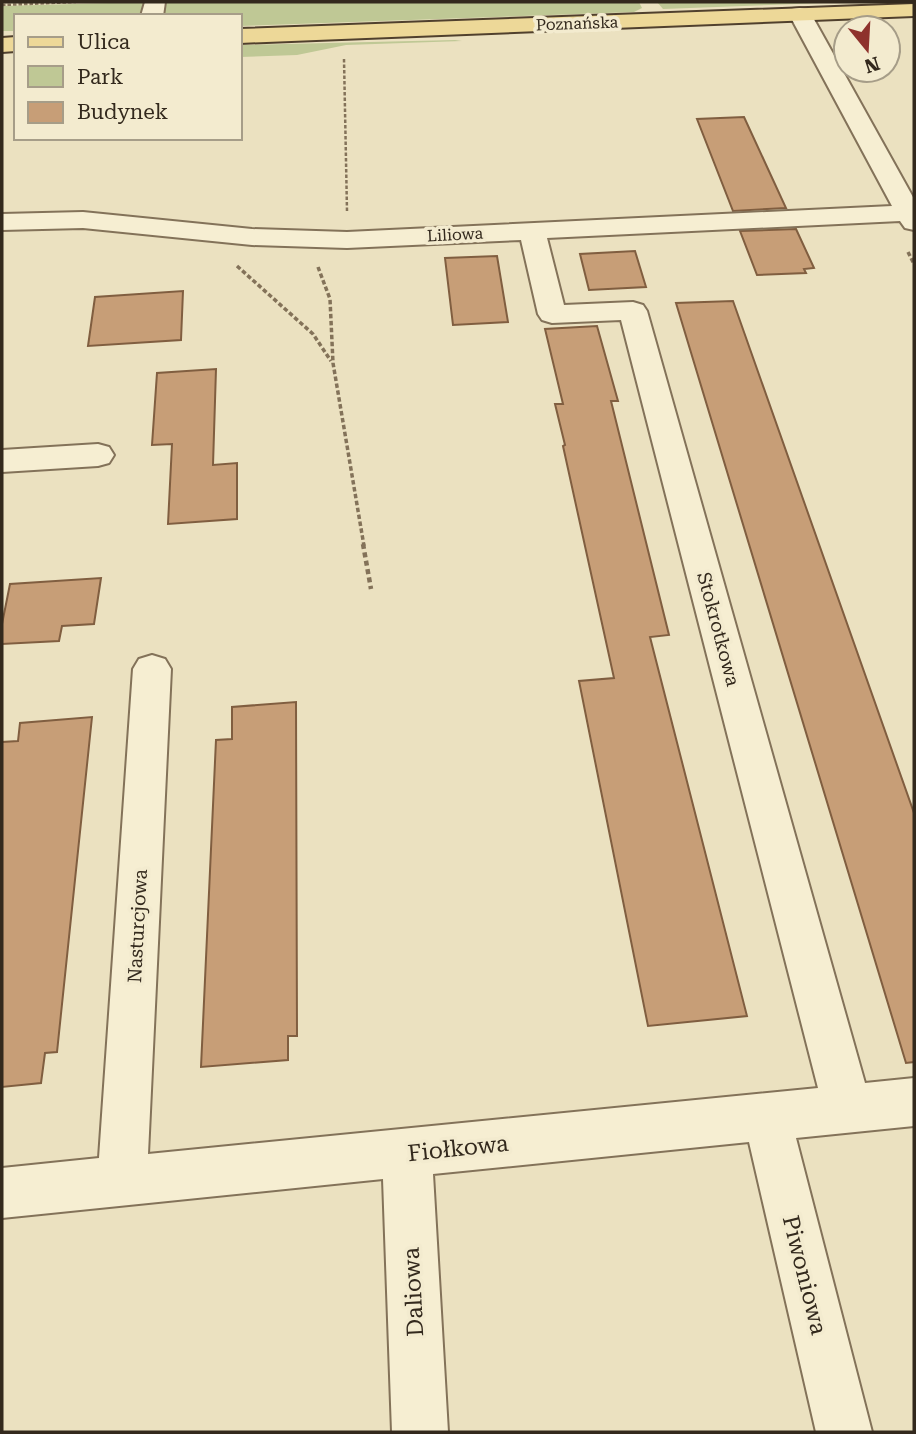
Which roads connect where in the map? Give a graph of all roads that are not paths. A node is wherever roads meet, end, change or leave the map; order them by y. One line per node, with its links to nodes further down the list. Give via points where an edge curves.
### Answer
1 (914, 10): 2 (main road, Poznańska)
2 (800, 14): 3 (main road, Poznańska); 4 (street)
3 (242, 36)
4 (911, 212): 6 (street, Liliowa)
5 (2, 222): 6 (street, Liliowa, via 83,220 303,240)
6 (532, 230): 11 (street, Stokrotkowa, via 552,314 634,311)
7 (98, 455): 8 (street)
8 (2, 461)
9 (152, 669): 14 (street, Nasturcjowa)
10 (914, 1102): 11 (street, Fiołkowa)
11 (848, 1108): 12 (street, Fiołkowa)
12 (767, 1117): 13 (street, Fiołkowa); 17 (street, Piwoniowa)
13 (407, 1153): 14 (street, Fiołkowa); 16 (street, Daliowa)
14 (122, 1183): 15 (street, Fiołkowa)
15 (2, 1194)
16 (420, 1432)
17 (844, 1432)

